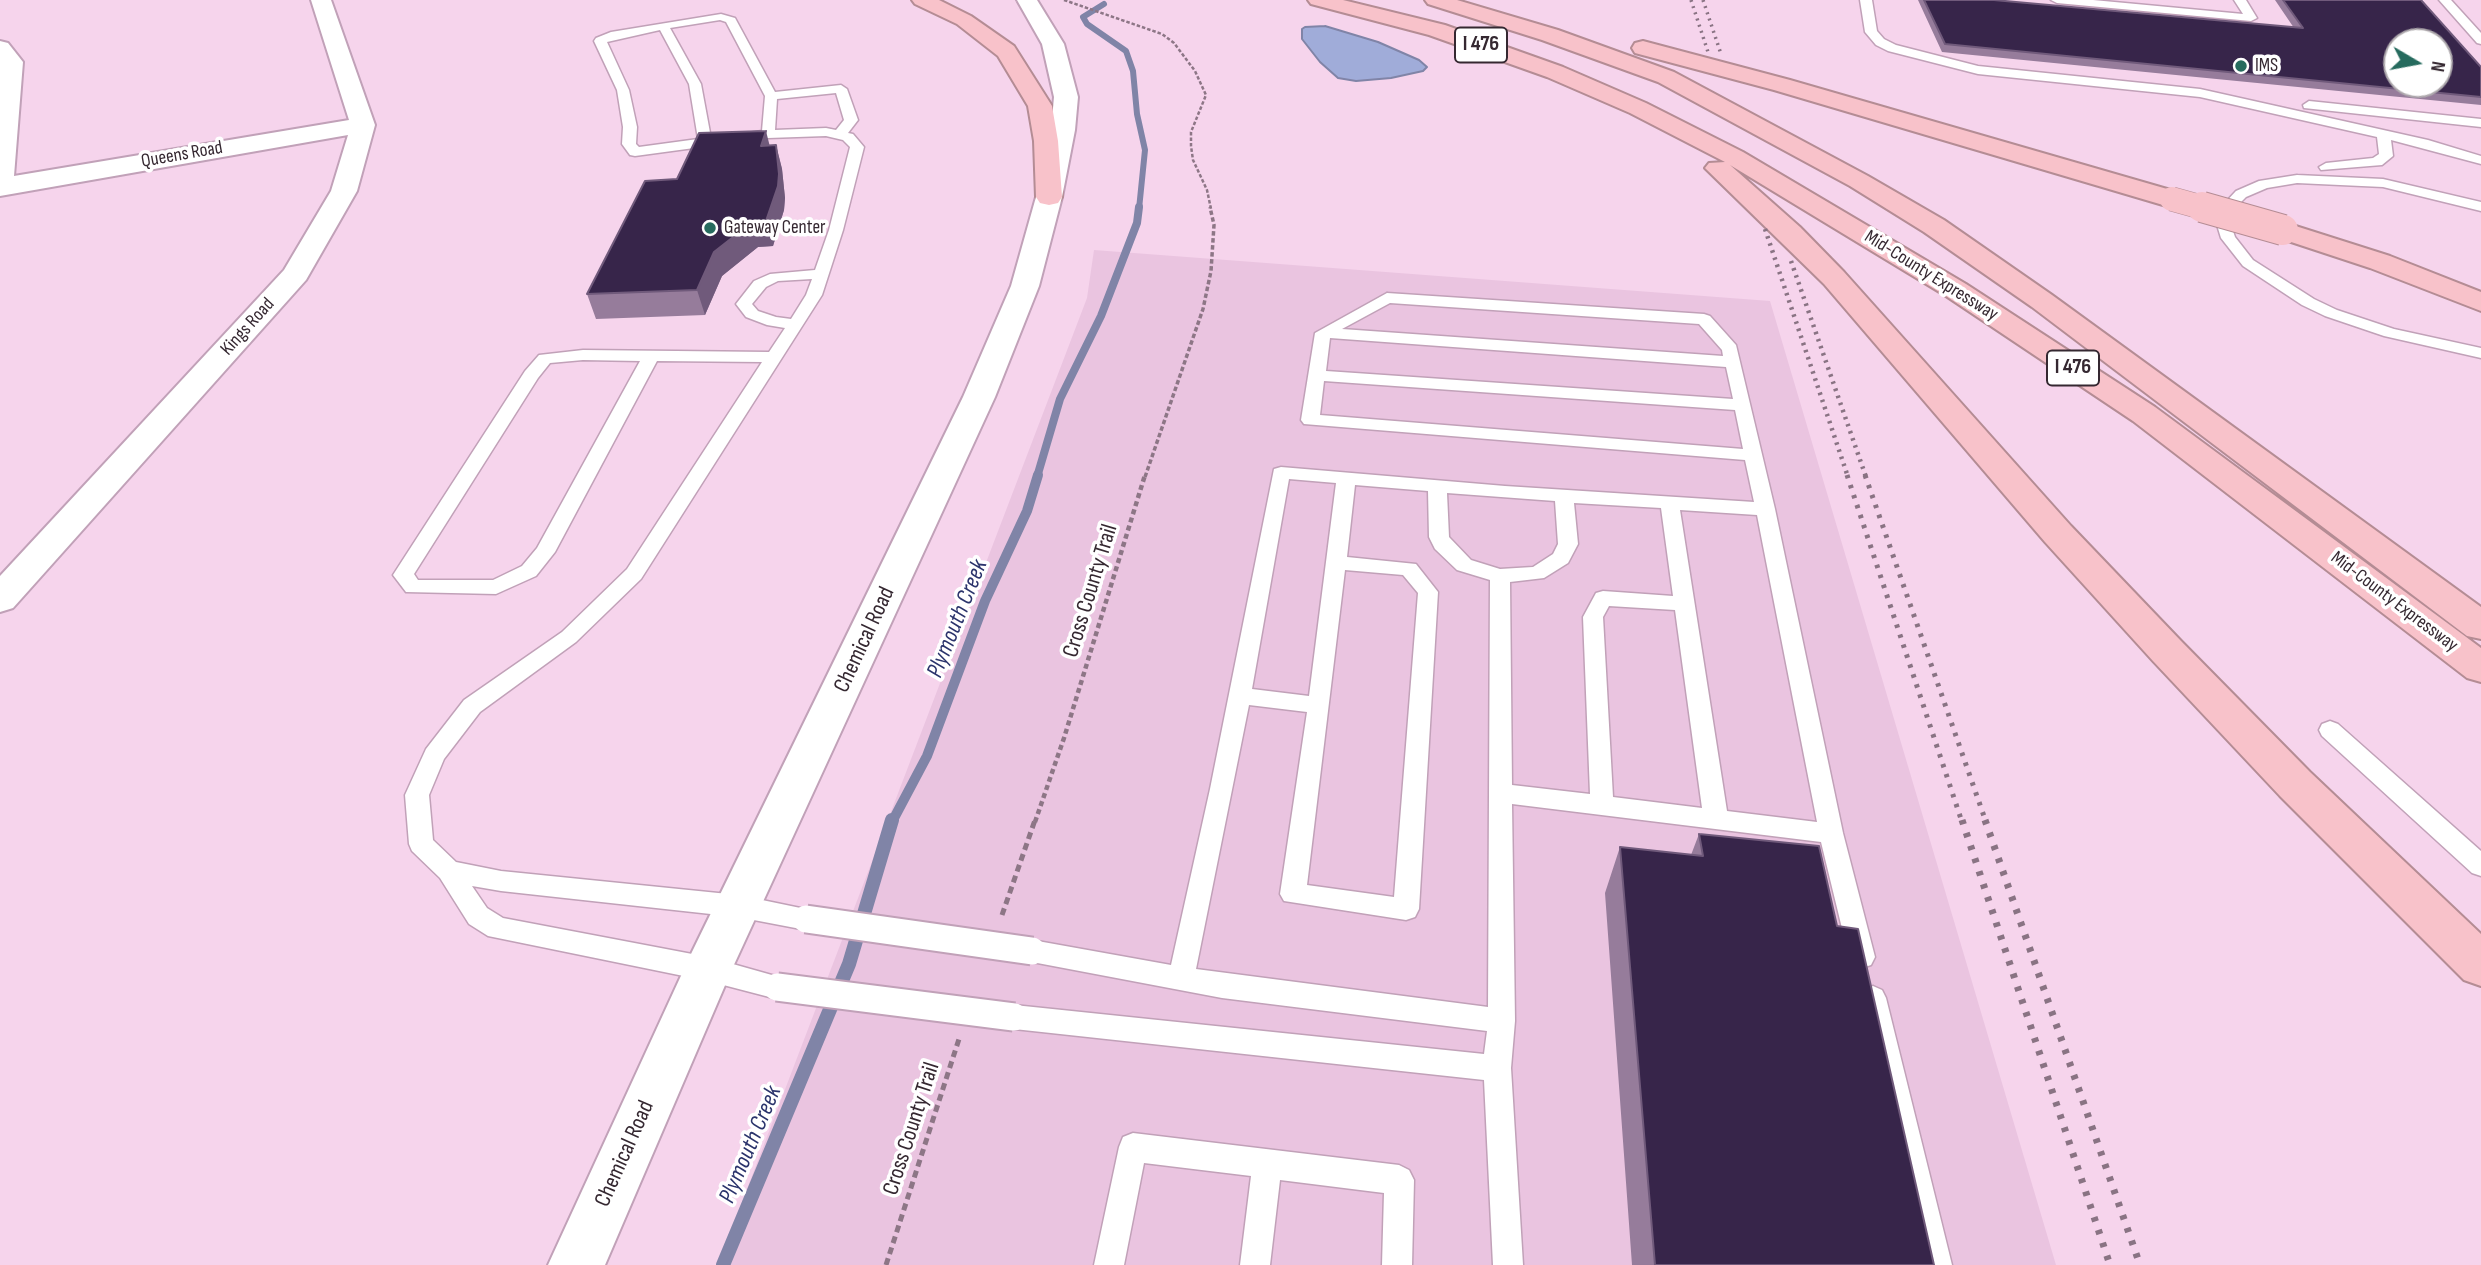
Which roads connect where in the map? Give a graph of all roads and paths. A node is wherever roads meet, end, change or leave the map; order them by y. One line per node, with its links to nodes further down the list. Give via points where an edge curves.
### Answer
1 (321, 0): 19 (street)
2 (922, 0): 27 (highway, via 964,20 1006,51 1025,78 1040,106)
3 (1027, 0): 27 (street, Chemical Road, via 1053,44 1066,97)
4 (1065, 0): 63 (path, Cross County Trail, via 1163,34 1195,71 1206,95 1191,132 1191,146 1214,225 1211,271 1203,309 1162,421 1064,738)
5 (1318, 0): 17 (highway, Mid-County Expressway / I 476, via 1494,49)
6 (1435, 0): 51 (highway, Mid-County Expressway / I 476, via 1550,35 1666,78 1859,181 2042,301)
7 (1444, 0): 29 (highway, bridge, via 1769,82)
8 (1866, 0): 15 (lane, via 1871,32 1892,48 1990,72)
9 (2057, 0): 10 (lane, via 2251,18)
10 (2240, 0)
11 (2445, 0): 13 (lane)
12 (663, 26): 16 (lane, via 721,16 731,20); 23 (lane, via 695,84); 23 (lane, via 600,41 623,90 629,144 635,152)
13 (2481, 40)
14 (0, 48): 26 (street, via 12,62)
15 (2200, 93): 18 (lane); 21 (lane)
16 (771, 96): 20 (lane); 22 (lane, via 841,89 851,120)
17 (1638, 108): 52 (highway, Mid-County Expressway / I 476, via 1734,156 1828,212 2144,414); 64 (highway, via 1693,147 1790,233 2167,651 2295,784)
18 (2481, 123)
19 (363, 125): 26 (street, Queens Road); 49 (street, Kings Road, via 344,191 296,274)
20 (768, 134): 22 (lane); 23 (lane)
21 (2382, 134): 24 (lane); 25 (lane, via 2386,156 2377,162 2306,170)
22 (839, 135): 30 (lane, via 857,147)
23 (705, 142)
24 (2481, 160)
25 (2297, 179): 28 (lane, via 2383,183); 35 (lane, via 2253,188 2229,206 2224,225 2228,238 2248,263 2331,313 2390,333)
26 (0, 187)
27 (1049, 197): 62 (street, Chemical Road, via 1025,286 979,397)
28 (2481, 207)
29 (2283, 230): 31 (highway); 32 (highway)
30 (821, 274): 33 (lane, via 814,295); 33 (lane, via 775,277 760,284 744,304 752,314)
31 (2481, 287)
32 (2481, 302)
33 (794, 324): 37 (lane)
34 (1323, 333): 38 (lane); 38 (lane, via 1387,298 1704,319 1730,349); 39 (lane)
35 (2481, 353)
36 (651, 356): 36 (lane, via 545,359 403,575 413,587 496,587 529,571 545,552); 37 (lane)
37 (773, 356): 61 (lane, via 634,574 569,637 472,706 434,755 417,795 421,844)
38 (1733, 362): 40 (lane)
39 (1317, 374): 40 (lane); 41 (lane, via 1310,420)
40 (1742, 405): 41 (lane)
41 (1753, 455): 46 (lane)
42 (1346, 478): 43 (lane); 47 (lane); 53 (lane, via 1281,473)
43 (1437, 486): 44 (lane); 48 (lane, via 1442,544 1464,565)
44 (1564, 496): 45 (lane); 48 (lane, via 1568,544 1561,558 1537,573)
45 (1670, 503): 46 (lane); 50 (lane)
46 (1765, 509): 59 (lane)
47 (1336, 563): 54 (lane); 54 (lane, via 1409,569 1428,592 1406,909 1293,894)
48 (1500, 576): 56 (lane)
49 (0, 599)
50 (1684, 604): 57 (lane, via 1604,598 1593,617); 58 (lane)
51 (2481, 626)
52 (2481, 668)
53 (1239, 696): 54 (lane); 66 (lane)
54 (1319, 705)
55 (2330, 730): 60 (lane)
56 (1500, 793): 57 (lane); 67 (lane)
57 (1602, 805): 58 (lane)
58 (1716, 819): 59 (lane)
59 (1832, 833): 77 (lane)
60 (2481, 866)
61 (449, 871): 62 (lane, via 501,881); 65 (lane, via 478,916 497,928)
62 (738, 906): 65 (street, Chemical Road); 66 (lane, bridge)
63 (1000, 919)
64 (2481, 965)
65 (708, 969): 69 (lane, bridge, via 777,988); 71 (street, Chemical Road)
66 (1181, 978): 67 (lane)
67 (1501, 1021): 69 (lane)
68 (961, 1034): 72 (path, Cross County Trail)
69 (1497, 1068): 76 (lane)
70 (1267, 1164): 73 (lane, via 1133,1147); 74 (lane); 75 (lane, via 1399,1180)
71 (576, 1265)
72 (886, 1265)
73 (1109, 1265)
74 (1255, 1265)
75 (1397, 1265)
76 (1508, 1265)
77 (1937, 1265)

